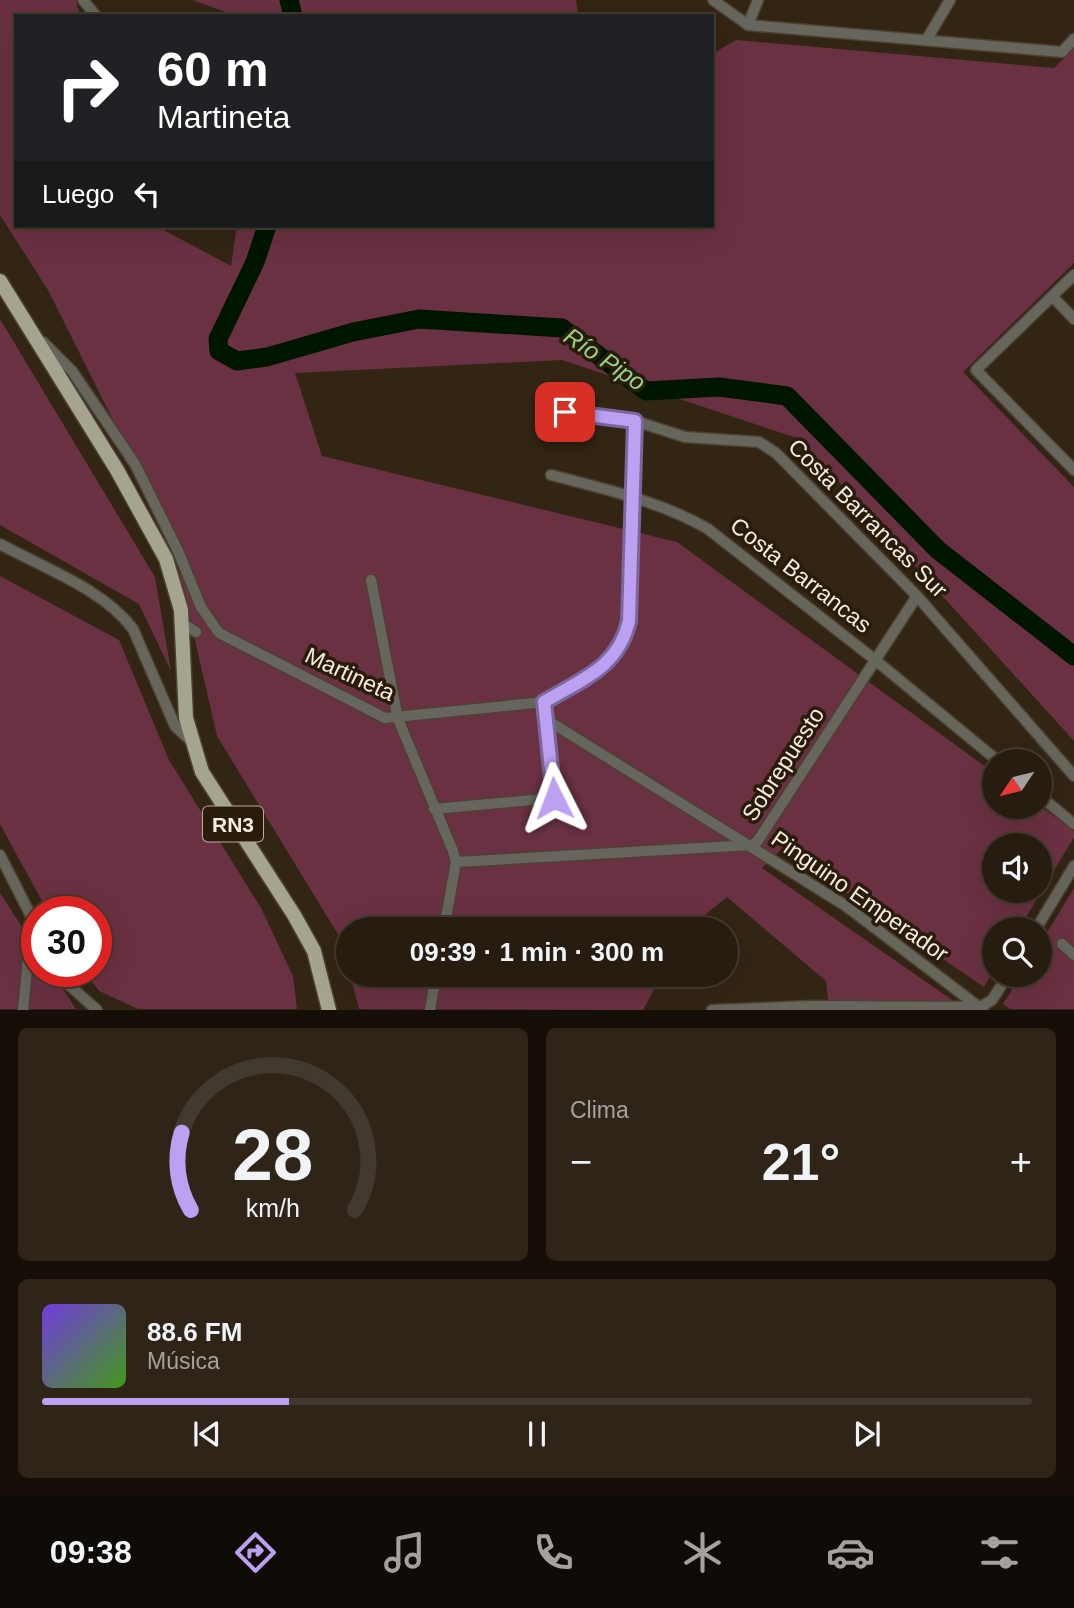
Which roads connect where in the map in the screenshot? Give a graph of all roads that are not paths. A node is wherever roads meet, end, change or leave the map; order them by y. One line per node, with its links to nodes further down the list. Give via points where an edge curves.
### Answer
1 (83, 0): 5 (street)
2 (712, 0): 6 (street)
3 (758, 0): 6 (street)
4 (950, 0): 7 (street)
5 (94, 14)
6 (748, 24): 7 (street)
7 (927, 39): 8 (street, via 1062,52)
8 (1074, 39)
9 (1074, 275): 11 (street)
10 (0, 281): 13 (main road, RN3)
11 (1052, 296): 12 (street); 16 (street, via 976,370)
12 (1074, 319)
13 (33, 333): 22 (main road, RN3, via 156,539 176,585); 26 (street, Martineta, via 72,371 135,464 201,607 219,633 385,718)
14 (565, 412): 15 (street, Costa Barrancas Sur)
15 (635, 421): 18 (street, Martineta); 21 (street, Costa Barrancas Sur, via 685,437 759,442 776,453)
16 (1074, 470)
17 (551, 475): 18 (street, Costa Barrancas)
18 (632, 497): 24 (street, Costa Barrancas, via 708,529); 25 (street, Martineta, via 629,621 624,642 602,667)
19 (0, 544): 28 (street, via 124,616 175,726)
20 (371, 580): 26 (street)
21 (917, 596): 24 (street, Sobrepuesto); 30 (street, Costa Barrancas Sur)
22 (182, 623): 23 (street); 28 (main road, RN3)
23 (196, 632)
24 (874, 659): 29 (street, Costa Barrancas); 34 (street, Sobrepuesto, via 766,832)
25 (544, 702): 26 (street, Martineta); 27 (street)
26 (398, 719): 32 (street)
27 (547, 720): 32 (street, via 554,798); 34 (street, Pinguino Emperador)
28 (192, 742): 51 (main road, RN3, via 202,772 314,951)
29 (983, 749)
30 (1074, 776)
31 (1052, 806): 33 (street)
32 (434, 809): 36 (street)
33 (1074, 824)
34 (751, 845): 36 (street, Sobrepuesto); 48 (street, Pinguino Emperador, via 846,906)
35 (0, 855): 38 (street)
36 (456, 862): 39 (street)
37 (1074, 866): 40 (street)
38 (21, 897)
39 (446, 917)
40 (1043, 917)
41 (1062, 944): 42 (street)
42 (1074, 955)
43 (26, 987): 49 (street)
44 (71, 987): 50 (street)
45 (434, 987): 52 (street)
46 (1000, 987): 48 (street)
47 (793, 1008): 48 (street); 53 (street)
48 (982, 1008)
49 (23, 1010)
50 (97, 1010)
51 (329, 1010)
52 (430, 1010)
53 (712, 1010)

